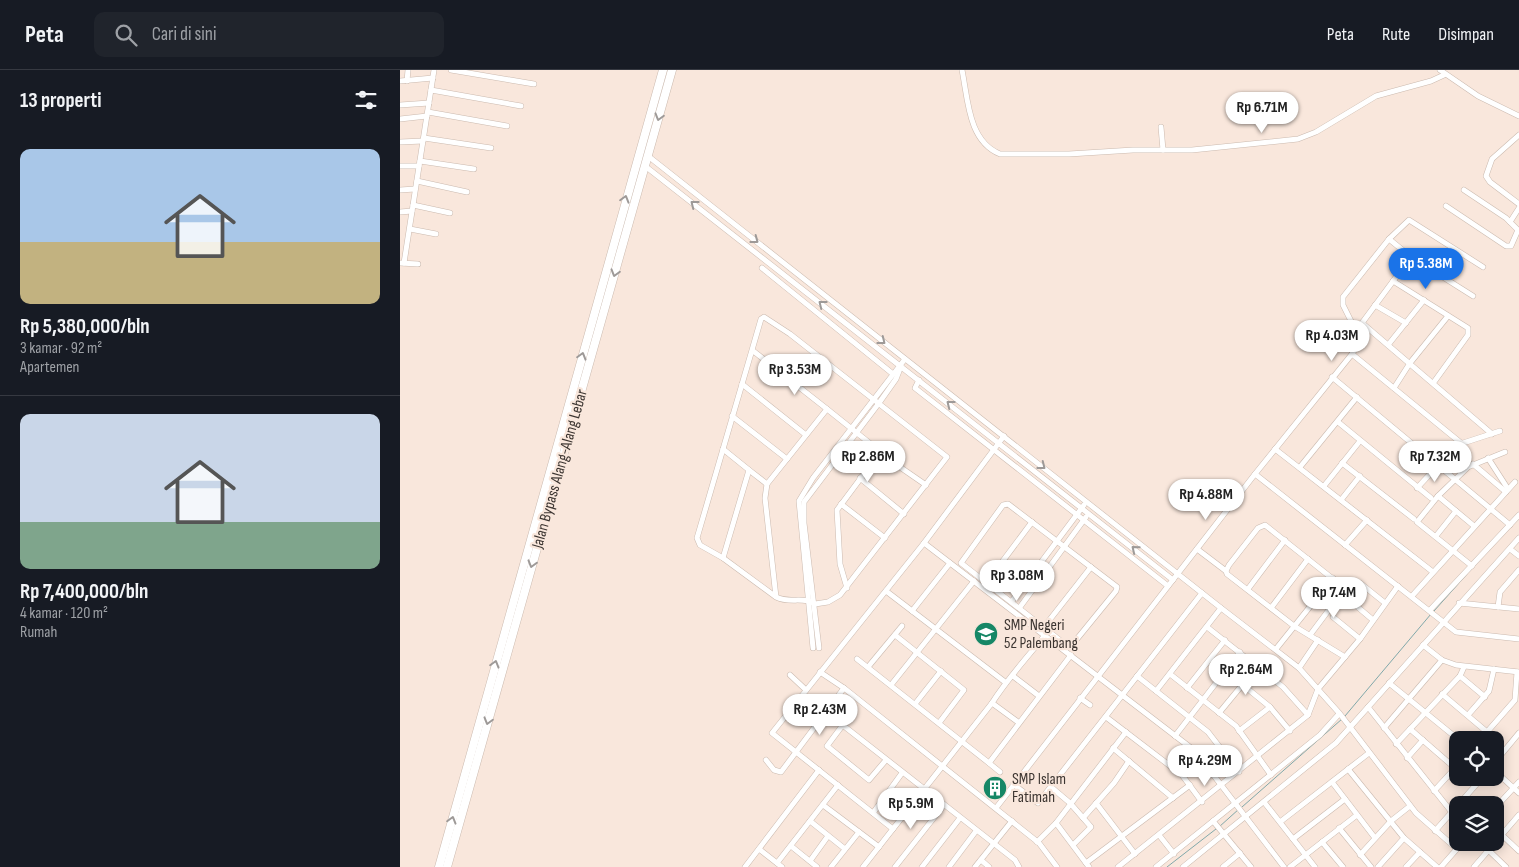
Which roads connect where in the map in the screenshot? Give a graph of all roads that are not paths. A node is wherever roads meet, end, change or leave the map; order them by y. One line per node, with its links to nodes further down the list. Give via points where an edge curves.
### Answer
1 (408, 70): 9 (street)
2 (434, 70): 8 (street)
3 (451, 70): 11 (street)
4 (662, 70): 126 (highway, Jalan Bypass Alang-Alang Lebar, one-way to 4)
5 (672, 70): 26 (highway, Jalan Bypass Alang-Alang Lebar, one-way to 26)
6 (962, 70): 25 (street, via 967,103 976,129 984,143 1000,154)
7 (1442, 72): 17 (street, via 1482,99); 25 (street, via 1431,81 1376,96 1303,138 1224,148)
8 (433, 78): 9 (street); 12 (street)
9 (406, 80): 10 (street)
10 (400, 81)
11 (534, 84)
12 (431, 90): 13 (street); 15 (street)
13 (429, 103): 14 (street); 16 (street)
14 (400, 105)
15 (521, 106)
16 (427, 114): 18 (street); 19 (street); 22 (street)
17 (1519, 115)
18 (401, 118)
19 (507, 126)
20 (1161, 127): 25 (street)
21 (1519, 135): 36 (street, via 1492,159 1486,176)
22 (423, 140): 23 (street); 24 (street); 27 (street)
23 (400, 142)
24 (491, 148)
25 (1163, 150)
26 (648, 156): 29 (highway, Jalan Bypass Alang-Alang Lebar); 61 (street, one-way to 61)
27 (420, 163): 28 (street); 30 (street); 31 (street)
28 (400, 166)
29 (645, 166): 56 (street, one-way to 29); 128 (highway, Jalan Bypass Alang-Alang Lebar, one-way to 128)
30 (474, 169)
31 (417, 181): 32 (street); 35 (street)
32 (416, 189): 33 (street); 38 (street)
33 (400, 190)
34 (1464, 190): 42 (street)
35 (466, 192)
36 (1519, 204)
37 (1446, 206): 42 (street, via 1509,247 1519,232)
38 (412, 208): 40 (street); 41 (street); 43 (street)
39 (1519, 208): 42 (street)
40 (400, 212)
41 (450, 213)
42 (1510, 222)
43 (410, 229): 44 (street); 45 (street)
44 (436, 234)
45 (408, 237): 46 (street); 50 (street)
46 (400, 238)
47 (1389, 240): 48 (street, via 1410,219); 49 (street); 67 (street, via 1343,297)
48 (1451, 249): 52 (street); 54 (street)
49 (1412, 257): 54 (street); 55 (street)
50 (402, 263): 51 (street)
51 (418, 264)
52 (1483, 267)
53 (762, 268): 57 (street)
54 (1436, 273): 58 (street)
55 (1393, 281): 59 (street); 60 (street)
56 (795, 282): 57 (street); 63 (street, one-way to 56)
57 (788, 291): 66 (street)
58 (1473, 296)
59 (1424, 300): 62 (street); 65 (street)
60 (1375, 305): 64 (street); 65 (street)
61 (847, 313): 63 (street); 71 (street, one-way to 71)
62 (1448, 316): 72 (street); 77 (street, via 1468,328 1468,335)
63 (840, 318): 66 (street); 73 (street)
64 (1362, 323): 67 (street); 68 (street)
65 (1406, 323): 68 (street)
66 (834, 326): 74 (street)
67 (1356, 332): 70 (street, via 1358,344)
68 (1388, 345): 72 (street)
69 (752, 350): 78 (street); 81 (street, via 764,317); 83 (street)
70 (1352, 354): 75 (street); 79 (street)
71 (906, 359): 73 (street); 91 (street)
72 (1410, 363): 77 (street); 79 (street)
73 (901, 365): 74 (street); 76 (street); 82 (street, via 896,379)
74 (893, 374): 81 (street)
75 (1332, 377): 80 (street); 96 (street)
76 (919, 380): 93 (street, one-way to 76); 97 (street, via 915,388)
77 (1434, 382): 89 (street)
78 (742, 384): 84 (street); 90 (street)
79 (1394, 388): 94 (street)
80 (1357, 397): 85 (street); 103 (street)
81 (874, 399): 82 (street); 86 (street)
82 (879, 404): 88 (street); 113 (street, via 946,457)
83 (827, 409): 86 (street); 90 (street)
84 (732, 416): 95 (street); 101 (street)
85 (1338, 422): 92 (street); 105 (street)
86 (852, 427): 88 (street); 117 (street)
87 (1500, 431): 89 (street)
88 (858, 432): 98 (street); 118 (street)
89 (1492, 434): 94 (street)
90 (806, 435): 101 (street)
91 (1004, 436): 93 (street); 122 (street, one-way to 122)
92 (1360, 441): 102 (street); 115 (street)
93 (998, 443): 97 (street); 125 (street)
94 (1461, 443): 103 (street)
95 (723, 449): 106 (street); 152 (street, via 698,538 700,545)
96 (1275, 449): 105 (street); 107 (street)
97 (992, 450): 132 (street); 145 (street)
98 (880, 451): 109 (street); 113 (street)
99 (1505, 452): 100 (street)
100 (1488, 458): 104 (street); 116 (street)
101 (787, 459): 112 (street)
102 (1342, 464): 108 (street); 114 (street)
103 (1437, 464): 110 (street); 115 (street)
104 (1473, 464): 110 (street); 116 (street)
105 (1300, 467): 114 (street)
106 (749, 470): 112 (street); 152 (street)
107 (1255, 474): 146 (street); 149 (street)
108 (1360, 476): 121 (street); 135 (street)
109 (860, 478): 123 (street); 131 (street)
110 (1454, 480): 119 (street); 127 (street)
111 (1515, 482): 116 (street)
112 (767, 484): 173 (street, via 765,498)
113 (926, 485): 131 (street)
114 (1324, 486): 121 (street)
115 (1417, 488): 120 (street)
116 (1507, 490): 127 (street)
117 (802, 492): 118 (street); 174 (street, via 799,514)
118 (809, 494): 178 (street, via 804,502 804,523)
119 (1438, 496): 129 (street); 140 (street, via 1417,522)
120 (1431, 498)
121 (1341, 500): 136 (street)
122 (1086, 501): 124 (street); 125 (street)
123 (841, 504): 141 (street); 167 (street, via 837,510 840,564)
124 (1093, 506): 130 (street); 160 (street)
125 (1082, 508): 130 (street); 132 (street)
126 (539, 509): 128 (highway); 365 (highway, Jalan Bypass Alang-Alang Lebar, one-way to 126)
127 (1489, 510): 138 (street); 139 (street)
128 (548, 511): 366 (highway, Jalan Bypass Alang-Alang Lebar, one-way to 366)
129 (1456, 511): 139 (street); 140 (street)
130 (1088, 513): 134 (street); 162 (street, one-way to 130)
131 (904, 514): 141 (street)
132 (1077, 514): 134 (street); 144 (street)
133 (1519, 515): 138 (street)
134 (1084, 519): 147 (street); 165 (street)
135 (1414, 519)
136 (1367, 520): 146 (street); 159 (street)
137 (1032, 522): 144 (street); 164 (street); 164 (street, via 1006,504 960,560)
138 (1510, 525): 155 (street)
139 (1474, 526): 150 (street)
140 (1436, 536): 150 (street)
141 (884, 538): 167 (street)
142 (1519, 538): 148 (street)
143 (1285, 540): 153 (street); 158 (street, via 1263,525); 168 (street)
144 (1058, 542): 147 (street); 175 (street)
145 (924, 543): 154 (street); 169 (street)
146 (1345, 544): 166 (street)
147 (1065, 547): 156 (street); 179 (street)
148 (1510, 548): 151 (street); 177 (street)
149 (1197, 549): 158 (street); 160 (street)
150 (1453, 550): 155 (street); 159 (street)
151 (1519, 556)
152 (723, 558): 173 (street)
153 (1308, 559): 161 (street); 182 (street)
154 (950, 563): 163 (street); 184 (street)
155 (1472, 566): 185 (street)
156 (1091, 567): 191 (street); 191 (street, via 1117,589 1090,625 1069,646)
157 (1519, 570): 180 (street, via 1500,592)
158 (1226, 571): 168 (street)
159 (1433, 572): 172 (street)
160 (1178, 574): 162 (street); 171 (street)
161 (1333, 578): 170 (street); 190 (street)
162 (1173, 580): 165 (street)
163 (974, 581): 193 (street); 195 (street)
164 (987, 582): 175 (street)
165 (1168, 586): 222 (street)
166 (1398, 586): 172 (street); 176 (street)
167 (847, 588): 178 (street, via 834,599)
168 (1248, 589): 182 (street)
169 (886, 591): 184 (street); 215 (street)
170 (1343, 591): 176 (street, via 1360,583); 187 (street); 196 (street)
171 (1202, 593): 181 (street); 220 (street)
172 (1412, 596): 185 (street)
173 (776, 597): 174 (street, via 786,601)
174 (810, 600): 178 (street); 178 (street, via 816,648)
175 (1012, 601): 179 (street)
176 (1385, 603): 187 (street)
177 (1460, 603): 180 (street); 188 (street)
178 (815, 604)
179 (1020, 607): 191 (street)
180 (1498, 607): 183 (street)
181 (1221, 608): 192 (street); 202 (street)
182 (1271, 608): 190 (street)
183 (1519, 609)
184 (912, 611): 193 (street)
185 (1431, 611): 188 (street)
186 (1333, 617): 197 (street)
187 (1373, 620): 197 (street)
188 (1443, 620): 198 (street, via 1460,633); 201 (street)
189 (902, 626): 194 (street)
190 (1294, 626): 196 (street); 202 (street)
191 (1044, 627)
192 (1207, 627): 199 (street); 217 (street)
193 (935, 629): 204 (street); 223 (street)
194 (895, 635): 204 (street); 209 (street)
195 (1045, 635): 205 (street); 219 (street)
196 (1310, 635): 200 (street)
197 (1360, 639): 206 (street)
198 (1519, 639)
199 (1224, 640): 203 (street); 228 (street)
200 (1318, 640): 206 (street); 212 (street)
201 (1423, 645): 208 (street); 224 (street)
202 (1276, 649): 212 (street)
203 (1240, 652): 210 (street); 238 (street)
204 (917, 653): 214 (street); 225 (street)
205 (1071, 655): 222 (street); 233 (street)
206 (1345, 657): 229 (street)
207 (857, 659): 209 (street)
208 (1442, 660): 211 (street); 237 (street)
209 (868, 666): 225 (street)
210 (1257, 667): 226 (street); 248 (street, via 1283,687)
211 (1464, 667): 213 (street); 221 (street)
212 (1299, 668): 229 (street)
213 (1494, 669): 216 (street); 235 (street, via 1491,687)
214 (941, 671): 240 (street); 253 (street, via 964,690)
215 (820, 672): 227 (street); 230 (street)
216 (1518, 672): 261 (street, via 1515,700)
217 (1170, 674): 228 (street); 231 (street)
218 (790, 675): 230 (street)
219 (1013, 676): 223 (street); 233 (street)
220 (1138, 676): 231 (street); 234 (street)
221 (1460, 676): 232 (street); 235 (street)
222 (1097, 677): 234 (street); 236 (street)
223 (1005, 682): 239 (street)
224 (1390, 682): 237 (street); 243 (street)
225 (891, 685): 240 (street)
226 (1243, 685): 242 (street); 246 (street)
227 (844, 688): 244 (street); 280 (street)
228 (1187, 688): 238 (street)
229 (1318, 689): 247 (street); 248 (street)
230 (806, 690): 271 (street, via 772,732)
231 (1156, 692): 251 (street)
232 (1442, 694): 245 (street); 249 (street)
233 (1039, 696): 252 (street)
234 (1122, 697): 250 (street); 265 (street)
235 (1485, 697): 249 (street)
236 (1080, 698): 241 (street); 291 (street)
237 (1409, 698): 245 (street); 256 (street)
238 (1202, 700): 246 (street); 251 (street)
239 (992, 702): 252 (street); 267 (street)
240 (915, 704): 253 (street)
241 (1090, 705)
242 (1270, 707): 258 (street); 259 (street)
243 (1368, 707): 255 (street); 256 (street)
244 (826, 712): 254 (street); 271 (street)
245 (1426, 712): 257 (street); 263 (street)
246 (1219, 713): 258 (street)
247 (1340, 714): 255 (street); 287 (street)
248 (1308, 715): 259 (street)
249 (1468, 715): 260 (street)
250 (1106, 717): 262 (street); 295 (street)
251 (1191, 717): 265 (street); 284 (street, via 1219,743)
252 (1018, 722): 279 (street)
253 (939, 723): 267 (street)
254 (842, 726): 276 (street); 276 (street, via 827,746 869,780)
255 (1349, 726): 272 (street); 306 (street, via 1322,756)
256 (1384, 728): 268 (street)
257 (1410, 729): 266 (street); 268 (street)
258 (1239, 731): 273 (street)
259 (1290, 731): 273 (street)
260 (1486, 731)
261 (1488, 731)
262 (1126, 732): 269 (street); 293 (street)
263 (1449, 732)
264 (1519, 733): 270 (street)
265 (1175, 736): 296 (street, via 1195,751)
266 (1423, 740): 274 (street); 277 (street)
267 (961, 742): 279 (street); 280 (street)
268 (1396, 744): 274 (street)
269 (1113, 748): 278 (street); 307 (street)
270 (1504, 751)
271 (796, 752): 275 (street, via 780,773); 282 (street)
272 (1369, 753): 281 (street); 312 (street)
273 (1258, 757): 284 (street); 287 (street)
274 (1407, 758): 299 (street)
275 (766, 760)
276 (886, 760): 285 (street)
277 (1449, 760)
278 (1129, 761): 302 (street); 308 (street)
279 (989, 763): 283 (street)
280 (941, 767): 298 (street); 313 (street)
281 (1348, 769): 289 (street); 323 (street)
282 (819, 770): 292 (street); 349 (street)
283 (1000, 772)
284 (1239, 772): 296 (street)
285 (902, 773): 298 (street); 315 (street)
286 (1449, 774): 299 (street)
287 (1271, 775): 311 (street)
288 (1504, 780): 297 (street)
289 (1332, 782): 304 (street); 326 (street)
290 (1519, 782): 297 (street)
291 (1012, 784): 295 (street, via 1036,804); 313 (street)
292 (838, 785): 309 (street); 315 (street)
293 (1190, 785): 302 (street); 305 (street)
294 (1475, 786): 301 (street)
295 (1051, 787): 307 (street)
296 (1221, 787): 305 (street); 311 (street)
297 (1513, 788): 300 (street); 303 (street)
298 (924, 789): 310 (street); 329 (street)
299 (1434, 790): 314 (street)
300 (1519, 793)
301 (1466, 796)
302 (1174, 798): 337 (street)
303 (1504, 798)
304 (1345, 799): 317 (street); 341 (street)
305 (1202, 802): 335 (street)
306 (1264, 802): 318 (street); 326 (street)
307 (1070, 803): 320 (street); 327 (street)
308 (1096, 803): 320 (street); 337 (street)
309 (824, 805): 324 (street); 332 (street)
310 (944, 805): 319 (street); 371 (street)
311 (1235, 806): 318 (street); 325 (street)
312 (1410, 806): 323 (street); 330 (street)
313 (996, 808): 322 (street)
314 (1449, 809)
315 (873, 813): 329 (street)
316 (1449, 814): 330 (street)
317 (1357, 815): 328 (street); 339 (street)
318 (1243, 816): 333 (street); 383 (street)
319 (960, 818): 331 (street); 372 (street)
320 (1083, 818): 346 (street, via 1091,829)
321 (1518, 819): 334 (street)
322 (1012, 821): 342 (street); 345 (street)
323 (1390, 821): 339 (street); 340 (street)
324 (810, 822): 336 (street); 347 (street)
325 (1215, 822): 333 (street); 357 (street)
326 (1280, 822): 341 (street)
327 (1056, 823): 342 (street); 346 (street)
328 (1339, 828): 343 (street); 359 (street)
329 (893, 829): 348 (street)
330 (1435, 830): 344 (street)
331 (976, 831): 345 (street); 373 (street)
332 (859, 832): 348 (street); 350 (street)
333 (1224, 832): 355 (street); 380 (street)
334 (1504, 833)
335 (1159, 835): 356 (street); 357 (street)
336 (828, 836): 350 (street); 361 (street)
337 (1122, 836): 356 (street); 363 (street)
338 (1504, 837): 353 (street)
339 (1375, 838): 359 (street)
340 (1404, 838): 354 (street); 388 (street)
341 (1294, 839): 358 (street)
342 (1037, 842): 377 (street)
343 (1322, 842): 358 (street); 386 (street)
344 (1449, 842)
345 (994, 844): 360 (street); 376 (street)
346 (1073, 845): 363 (street)
347 (791, 846): 361 (street); 362 (street)
348 (879, 847): 370 (street)
349 (759, 849): 362 (street); 367 (street)
350 (845, 849): 369 (street)
351 (1455, 851): 391 (street)
352 (1488, 851): 364 (street); 392 (street)
353 (1519, 851)
354 (1420, 852): 389 (street); 390 (street)
355 (1240, 853): 381 (street); 382 (street)
356 (1135, 854): 378 (street)
357 (1174, 854): 379 (street)
358 (1306, 855): 384 (street); 385 (street)
359 (1360, 855): 387 (street)
360 (981, 860): 374 (street); 375 (street)
361 (810, 861): 368 (street)
362 (779, 865)
363 (1087, 865)
364 (1503, 866)
365 (439, 867)
366 (447, 867)
367 (745, 867)
368 (816, 867)
369 (831, 867)
370 (863, 867)
371 (895, 867)
372 (922, 867)
373 (949, 867)
374 (976, 867)
375 (990, 867)
376 (1019, 867)
377 (1057, 867)
378 (1118, 867)
379 (1156, 867)
380 (1183, 867)
381 (1223, 867)
382 (1251, 867)
383 (1284, 867)
384 (1290, 867)
385 (1315, 867)
386 (1343, 867)
387 (1371, 867)
388 (1378, 867)
389 (1406, 867)
390 (1437, 867)
391 (1441, 867)
392 (1474, 867)

